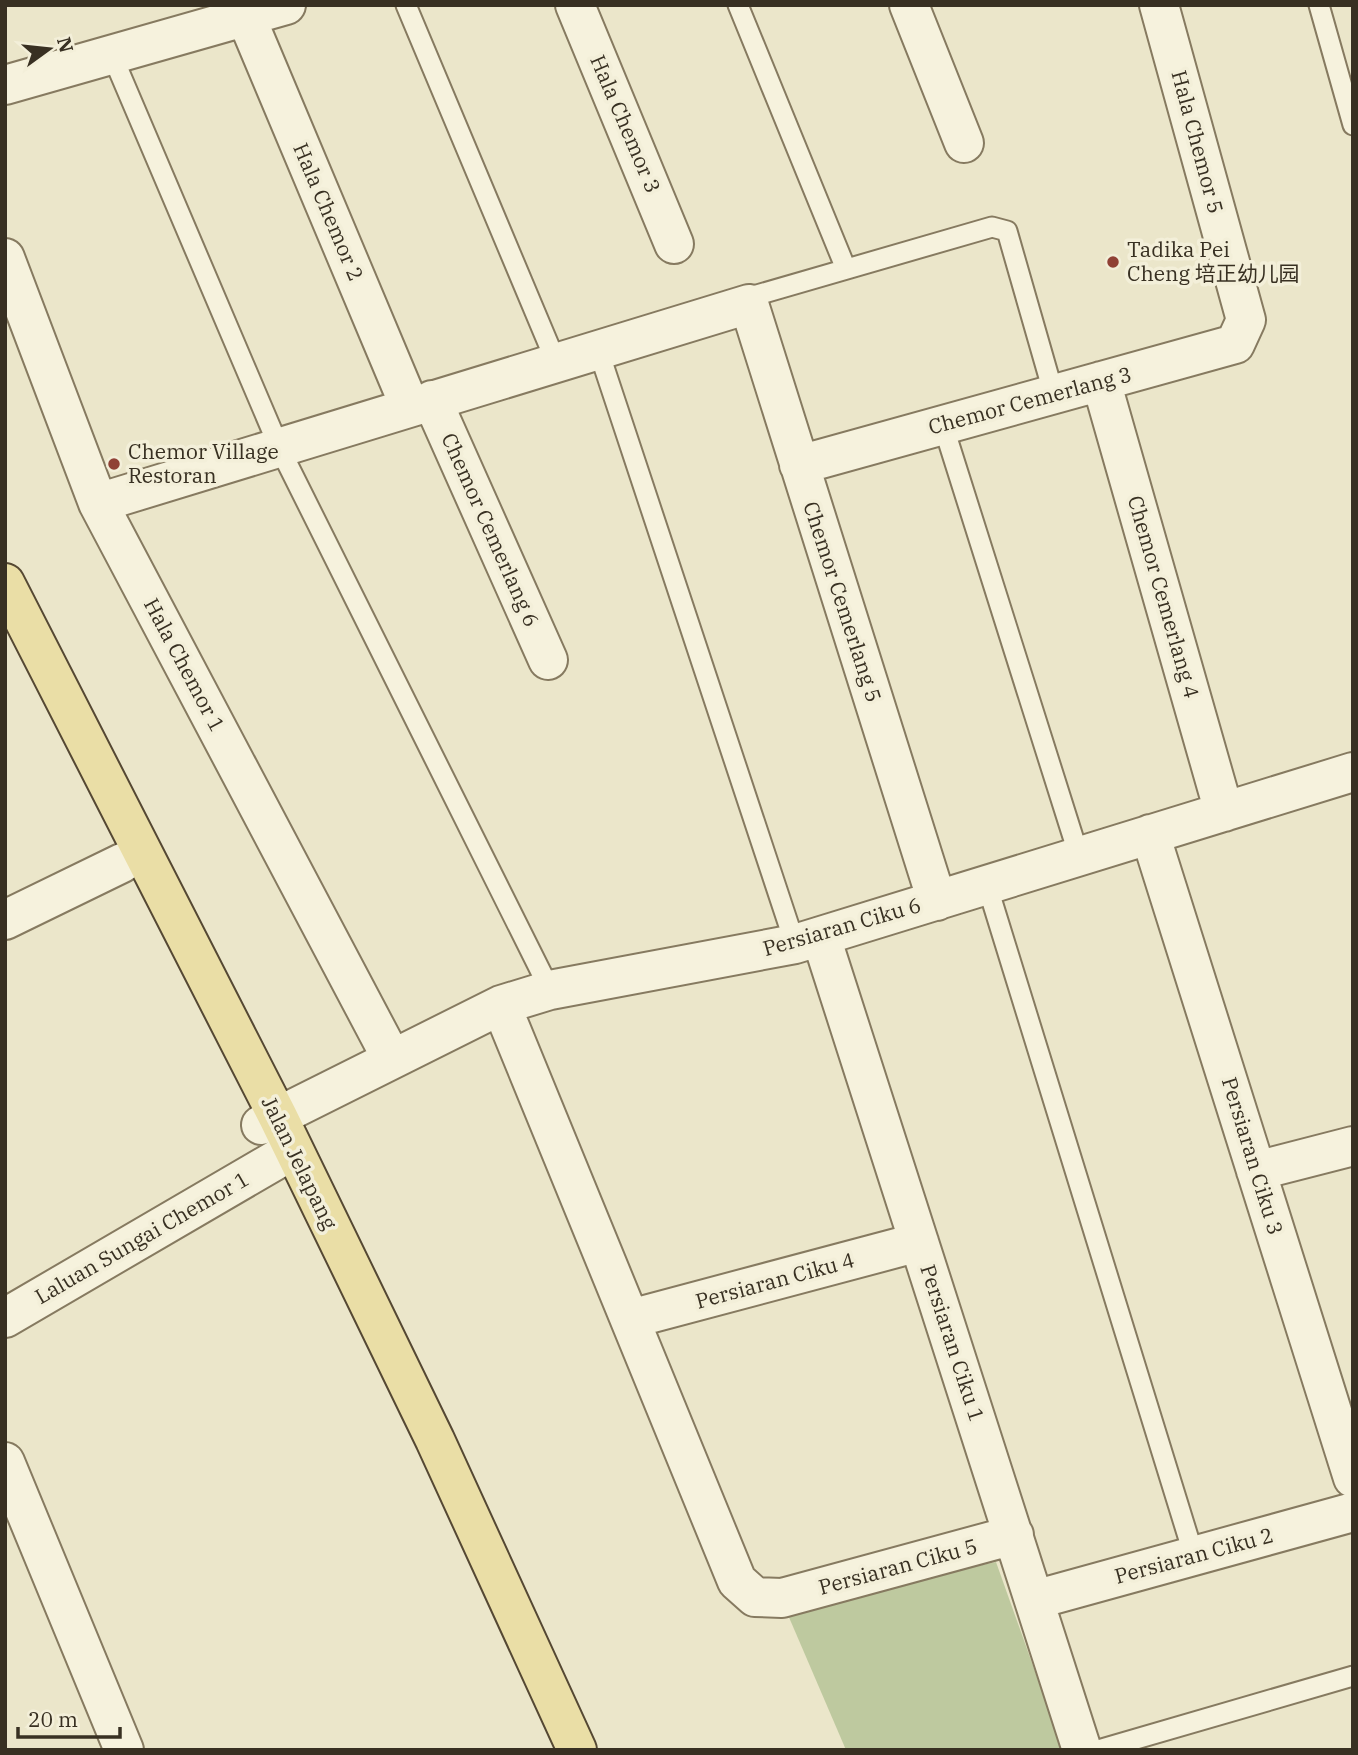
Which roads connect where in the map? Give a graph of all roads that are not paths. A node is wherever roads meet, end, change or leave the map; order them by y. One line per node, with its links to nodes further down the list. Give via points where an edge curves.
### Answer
1 (286, 5): 8 (street)
2 (406, 5): 19 (lane)
3 (575, 5): 13 (street, Hala Chemor 3)
4 (738, 5): 15 (lane)
5 (909, 5): 12 (street)
6 (1159, 5): 17 (street, Hala Chemor 5)
7 (1319, 5): 11 (lane)
8 (246, 17): 9 (street); 22 (street, Hala Chemor 2)
9 (112, 55): 10 (street); 24 (lane)
10 (5, 85)
11 (1353, 125)
12 (964, 143)
13 (674, 244)
14 (5, 258): 26 (street, Hala Chemor 1)
15 (846, 269): 16 (lane, via 757,295); 21 (lane, via 992,227 1007,231)
16 (749, 304): 18 (street); 25 (street, Chemor Cemerlang 5)
17 (1246, 320): 20 (street, Chemor Cemerlang 3, via 1235,344)
18 (598, 349): 19 (street); 38 (lane)
19 (556, 362): 22 (street)
20 (1101, 382): 21 (street, Chemor Cemerlang 3); 31 (street, Chemor Cemerlang 4)
21 (1054, 395): 23 (street, Chemor Cemerlang 3)
22 (421, 404): 24 (street); 29 (street, Chemor Cemerlang 6)
23 (943, 425): 25 (street, Chemor Cemerlang 3); 33 (lane)
24 (279, 447): 26 (street); 39 (lane)
25 (799, 465): 36 (street, Chemor Cemerlang 5)
26 (98, 503): 41 (street, Hala Chemor 1)
27 (5, 583): 42 (main road, Jalan Jelapang)
28 (5, 637): 34 (main road, Jalan Jelapang)
29 (548, 660)
30 (1353, 772): 31 (street, Persiaran Ciku 6)
31 (1224, 812): 32 (street, Persiaran Ciku 6)
32 (1150, 834): 33 (street, Persiaran Ciku 6); 44 (street, Persiaran Ciku 3)
33 (1079, 856): 35 (street, Persiaran Ciku 6)
34 (122, 863): 37 (street); 42 (main road, Jalan Jelapang)
35 (987, 885): 36 (street, Persiaran Ciku 6); 52 (lane)
36 (937, 901): 38 (street, Persiaran Ciku 6)
37 (5, 920)
38 (808, 941): 39 (street, Persiaran Ciku 6); 45 (street, Persiaran Ciku 1)
39 (550, 990): 40 (street, Persiaran Ciku 6)
40 (501, 1005): 41 (street, Persiaran Ciku 6); 47 (street)
41 (392, 1059): 42 (street, Persiaran Ciku 6)
42 (278, 1138): 46 (street, Laluan Sungai Chemor 1); 56 (main road, Jalan Jelapang); 57 (main road, Jalan Jelapang, via 435,1440)
43 (1353, 1146): 44 (street)
44 (1256, 1171): 49 (street, Persiaran Ciku 3)
45 (919, 1242): 47 (street, Persiaran Ciku 4); 51 (street, Persiaran Ciku 1)
46 (5, 1318)
47 (630, 1319): 51 (street, Persiaran Ciku 5, via 737,1581 755,1598 782,1598)
48 (5, 1462): 55 (street)
49 (1353, 1478)
50 (1353, 1512): 52 (street, Persiaran Ciku 2)
51 (1014, 1535): 53 (street, Persiaran Ciku 1)
52 (1194, 1556): 53 (street, Persiaran Ciku 2)
53 (1034, 1600): 58 (street, Persiaran Ciku 1)
54 (1353, 1676): 59 (lane)
55 (124, 1750)
56 (557, 1750)
57 (577, 1750)
58 (1083, 1750)
59 (1098, 1750)

